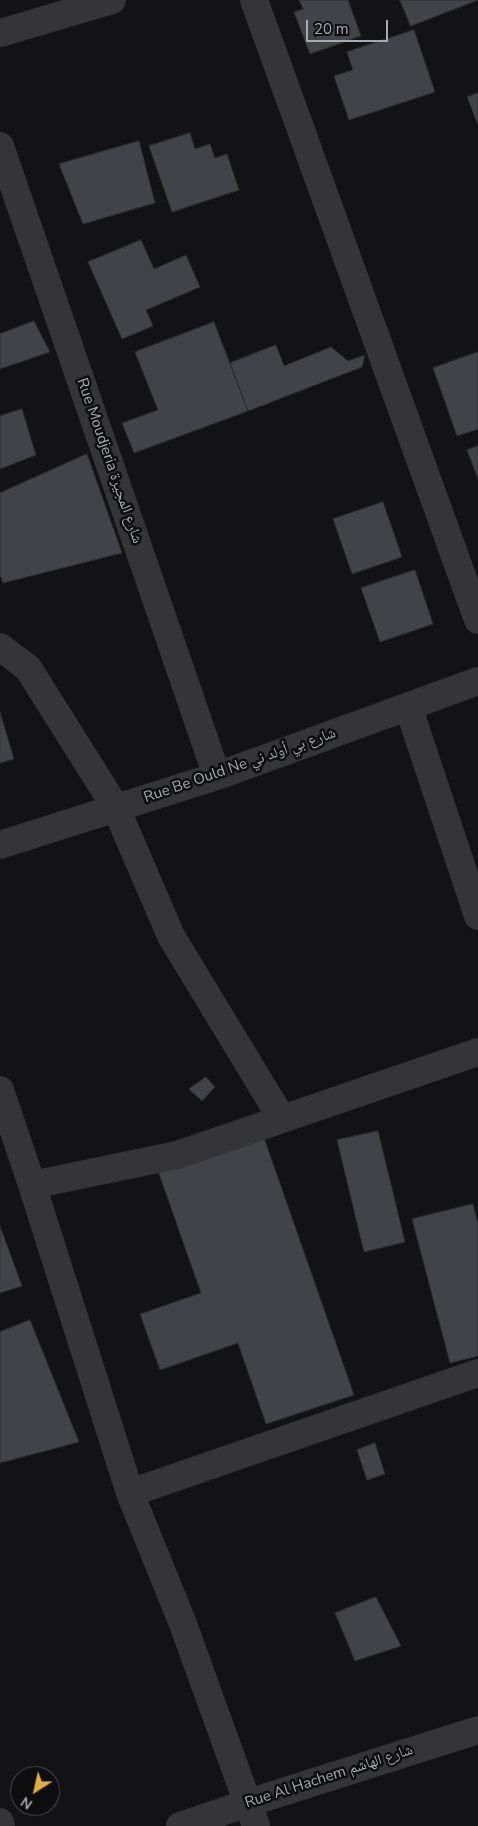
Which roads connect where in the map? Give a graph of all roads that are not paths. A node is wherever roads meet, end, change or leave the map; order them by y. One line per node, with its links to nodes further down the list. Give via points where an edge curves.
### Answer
1 (112, 0): 3 (street)
2 (254, 0): 5 (street)
3 (0, 33)
4 (0, 146): 9 (street, Rue Moudjeria شارع المجيرة)
5 (478, 620)
6 (0, 647): 10 (street, via 28,668)
7 (478, 681): 8 (street, Rue Be Ould Ne شارع بي أولد ني)
8 (408, 706): 9 (street, Rue Be Ould Ne شارع بي أولد ني); 12 (street)
9 (217, 776): 10 (street, Rue Be Ould Ne شارع بي أولد ني)
10 (116, 808): 11 (street, Rue Be Ould Ne شارع بي أولد ني); 15 (street, via 171,936)
11 (0, 845)
12 (478, 916)
13 (478, 1052): 15 (street)
14 (0, 1090): 16 (street)
15 (282, 1119): 16 (street, via 177,1155)
16 (32, 1185): 18 (street)
17 (478, 1373): 18 (street)
18 (130, 1493): 20 (street, via 183,1624)
19 (478, 1730): 20 (street, Rue Al Hachem شارع الهاشم)
20 (252, 1814): 23 (street, Rue Al Hachem شارع الهاشم)
21 (0, 1822): 22 (street)
22 (1, 1826)
23 (180, 1826)

